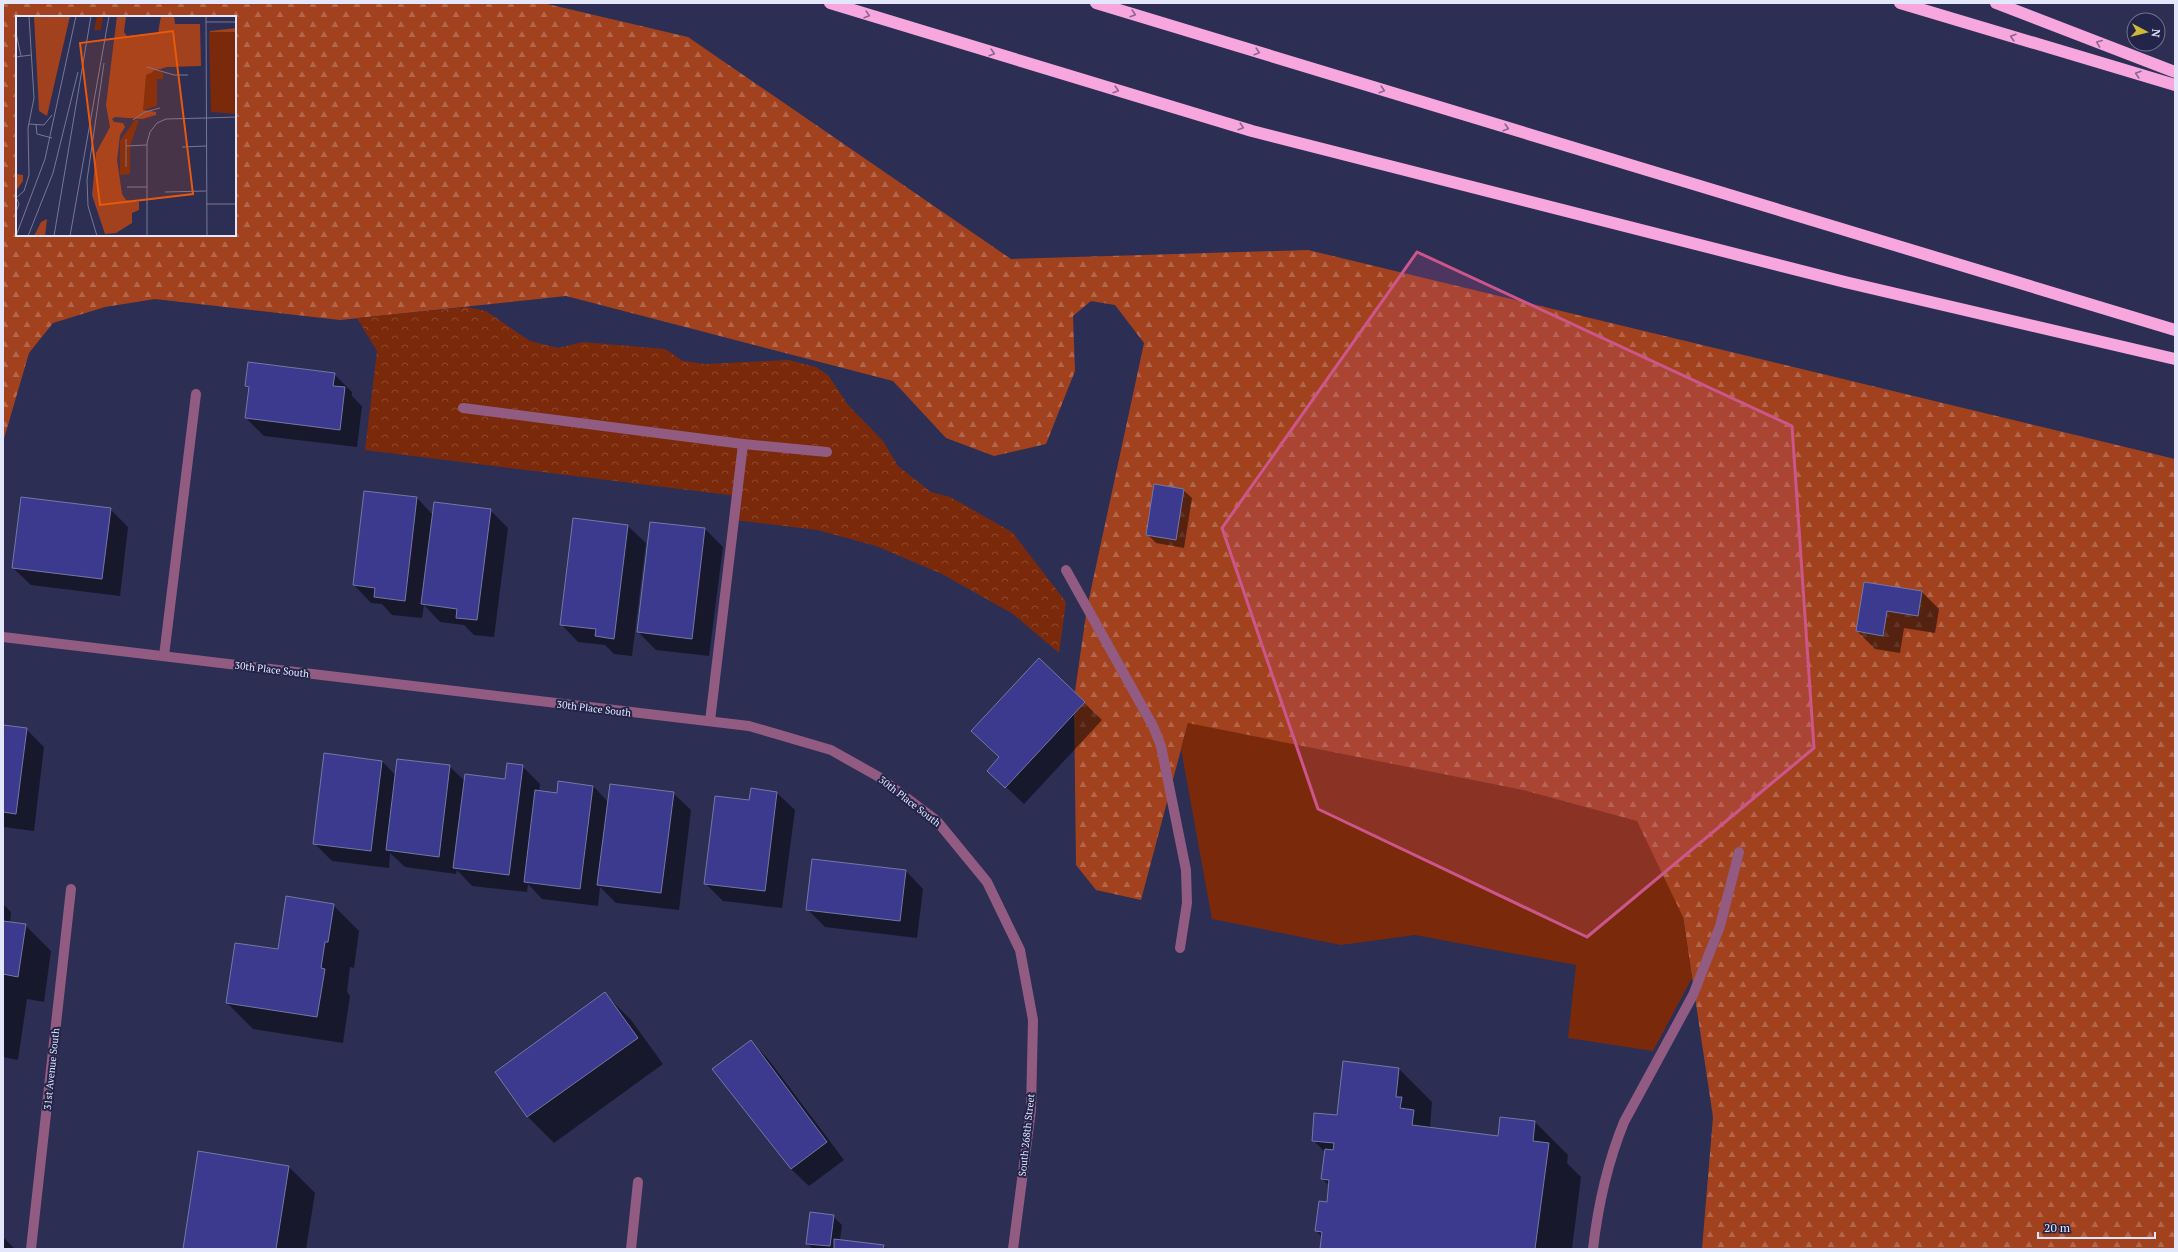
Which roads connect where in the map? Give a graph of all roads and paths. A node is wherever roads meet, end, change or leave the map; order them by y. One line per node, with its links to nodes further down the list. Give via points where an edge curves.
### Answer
1 (830, 3): 8 (highway, one-way to 8, via 1252,131 1838,280)
2 (1096, 3): 7 (highway, one-way to 7)
3 (1900, 3): 6 (highway, one-way to 3)
4 (1996, 3): 5 (highway, one-way to 4)
5 (2175, 72)
6 (2175, 85)
7 (2175, 330)
8 (2175, 359)
9 (196, 394): 15 (street)
10 (463, 408): 11 (street)
11 (743, 444): 12 (street); 16 (street)
12 (828, 452)
13 (1066, 570): 19 (street, via 1153,726 1161,746 1186,870 1187,903)
14 (3, 637): 15 (street, 30th Place South)
15 (164, 656): 16 (street, 30th Place South)
16 (710, 721): 20 (street, 30th Place South, via 749,726 831,750 880,777 937,821 987,882 1020,950)
17 (1739, 852): 25 (street, via 1720,926 1693,995 1618,1138 1602,1189)
18 (71, 888): 22 (street, 31st Avenue South)
19 (1180, 948)
20 (1033, 1020): 24 (street, South 268th Street, via 1031,1110)
21 (638, 1182): 23 (street)
22 (30, 1249)
23 (630, 1249)
24 (1013, 1249)
25 (1593, 1249)

